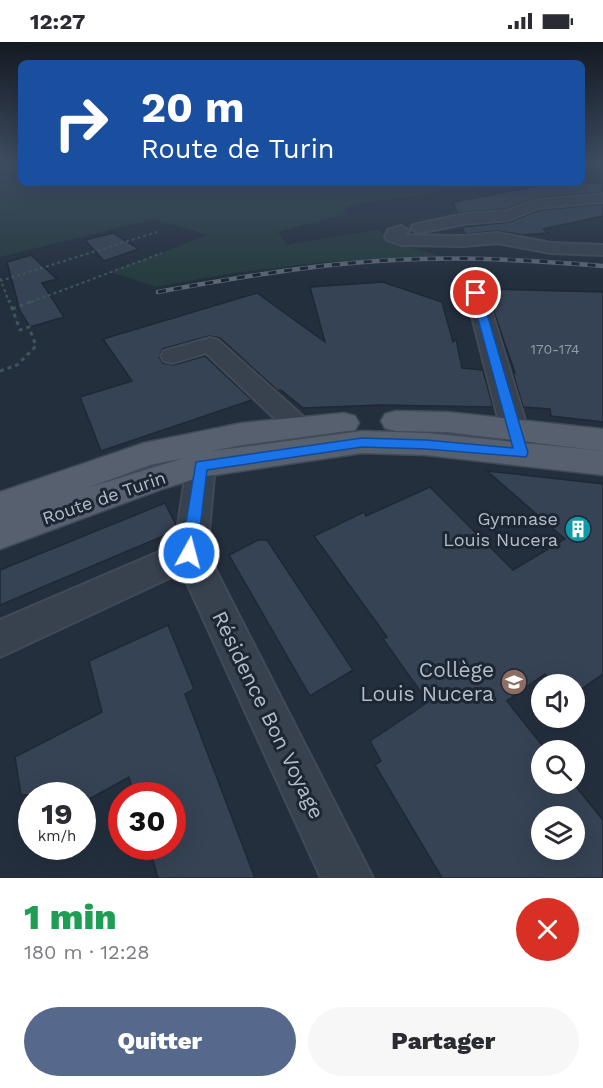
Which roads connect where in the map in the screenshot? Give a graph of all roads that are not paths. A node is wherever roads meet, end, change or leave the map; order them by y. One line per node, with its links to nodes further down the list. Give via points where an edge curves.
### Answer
1 (569, 201): 2 (street)
2 (419, 228)
3 (401, 231): 4 (street, via 393,237 462,241 498,238 551,248)
4 (603, 250)
5 (476, 293): 9 (street)
6 (171, 356): 7 (street, via 210,345)
7 (299, 427): 9 (main road, Route de Turin, via 367,421 447,423); 12 (main road, Route de Turin, via 242,434 144,455)
8 (603, 440): 9 (main road, Route de Turin)
9 (518, 441): 10 (main road, Route de Turin); 11 (main road, Route de Turin, via 362,442)
10 (603, 463)
11 (201, 465): 13 (main road, Route de Turin); 14 (street)
12 (0, 506)
13 (0, 534)
14 (189, 553): 15 (street); 16 (street, Résidence Bon Voyage)
15 (0, 639)
16 (347, 878)

